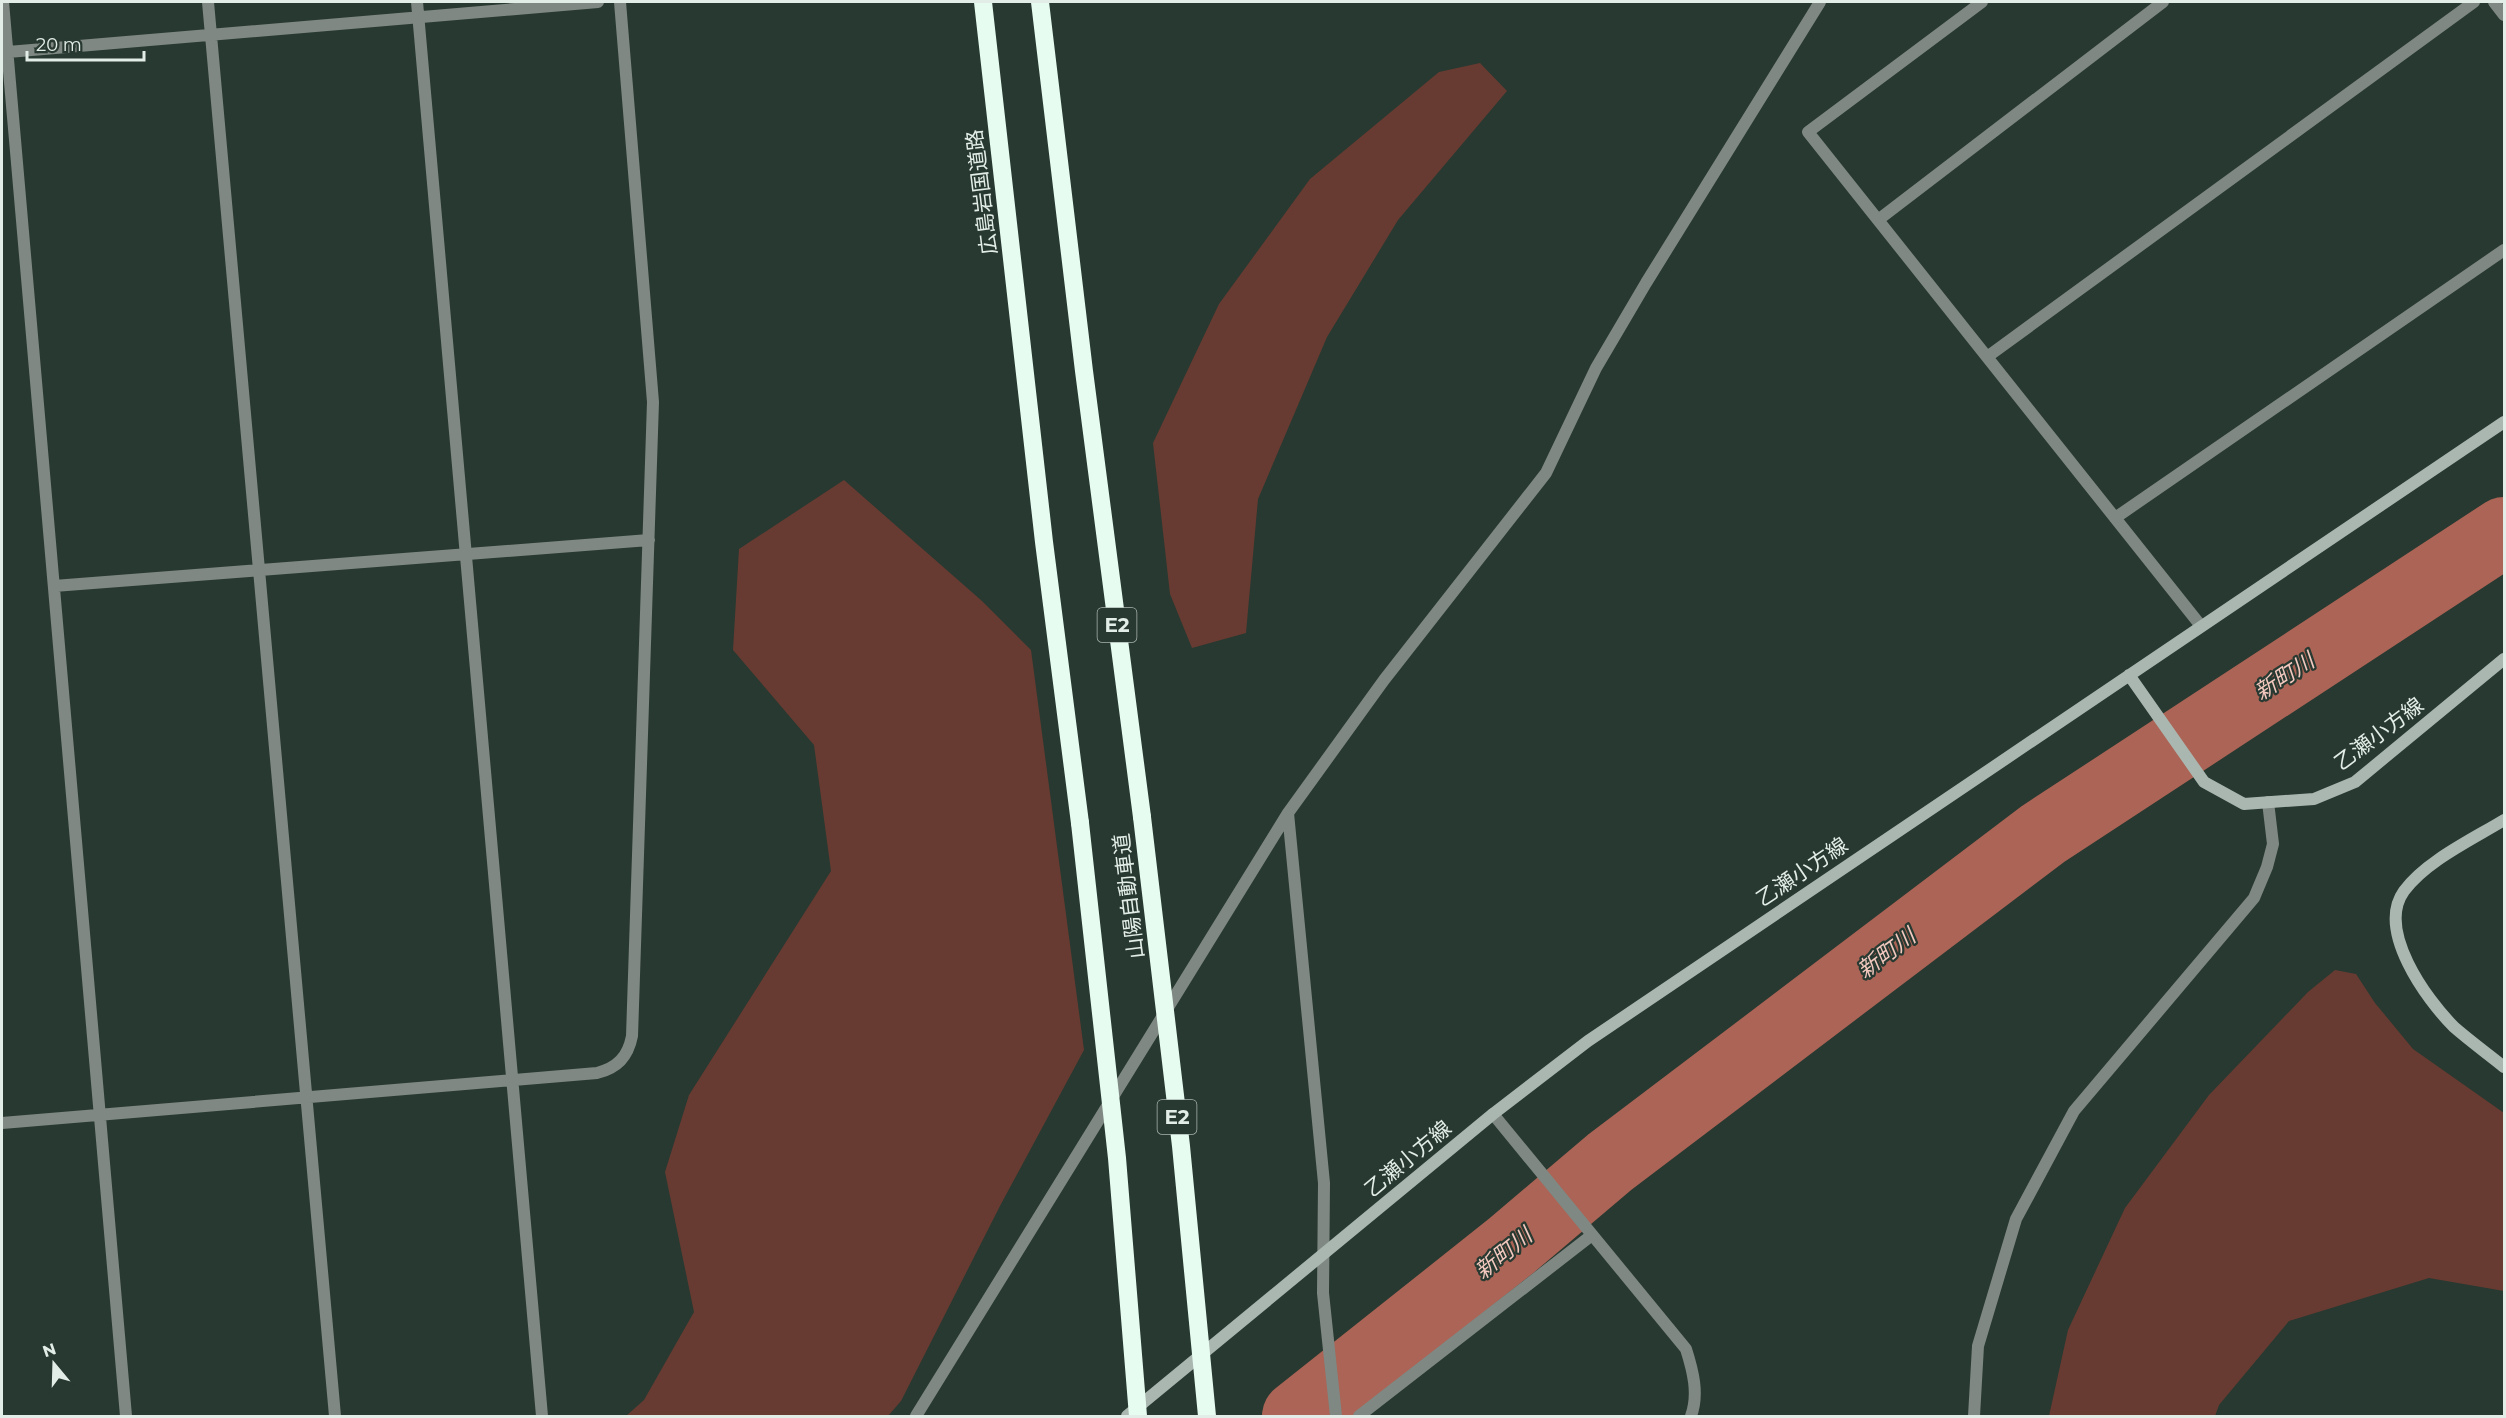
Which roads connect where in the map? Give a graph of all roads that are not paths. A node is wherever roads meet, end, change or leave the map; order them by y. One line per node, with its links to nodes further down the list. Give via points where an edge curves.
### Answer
1 (3, 2): 16 (street)
2 (208, 2): 15 (street)
3 (417, 2): 14 (street)
4 (598, 2): 14 (street)
5 (620, 2): 23 (street, via 653,402)
6 (982, 2): 20 (highway, 広島岩国道路)
7 (1040, 2): 47 (highway, 山陽自動車道 / E2, bridge, via 1142,817)
8 (1820, 2): 31 (street, via 1640,292 1596,368 1546,474 1384,680)
9 (1982, 2): 17 (street, via 1808,132)
10 (2163, 2): 17 (street)
11 (2474, 2): 19 (street)
12 (2494, 2): 13 (street)
13 (2505, 15)
14 (419, 17): 15 (street); 24 (street)
15 (211, 35): 16 (street); 25 (street)
16 (8, 52): 26 (street)
17 (1878, 220): 19 (street)
18 (2505, 250): 22 (street)
19 (1987, 357): 22 (street)
20 (1026, 378): 46 (highway, 山陽自動車道, bridge, via 1117,1158)
21 (2505, 422): 27 (main road)
22 (2115, 518): 27 (street)
23 (649, 540): 24 (street); 34 (street, via 629,1049 616,1065 604,1071)
24 (466, 554): 25 (street); 34 (street)
25 (259, 570): 26 (street); 35 (street)
26 (54, 586): 37 (street)
27 (2201, 626): 29 (main road)
28 (2505, 659): 30 (main road, 乙瀬小方線, via 2355,782 2314,799)
29 (2130, 675): 30 (main road, 乙瀬小方線, via 2204,782 2244,804); 36 (main road, 乙瀬小方線, via 1634,1008)
30 (2268, 802): 51 (street, via 2272,844 2254,898 2074,1111 2016,1219 1978,1346)
31 (1288, 813): 40 (street, via 1324,1183); 44 (street)
32 (2505, 819): 33 (main road, via 2429,866 2403,892 2394,921 2403,954 2421,987 2454,1027)
33 (2505, 1067)
34 (513, 1080): 35 (street); 43 (street)
35 (306, 1097): 37 (street); 42 (street)
36 (1493, 1114): 39 (street); 40 (main road, 乙瀬小方線)
37 (100, 1115): 38 (street); 41 (street)
38 (2, 1123)
39 (1588, 1231): 49 (street); 50 (street, via 1686,1349 1695,1375)
40 (1324, 1255): 45 (main road, 乙瀬小方線); 48 (street, via 1323,1293)
41 (126, 1416)
42 (335, 1416)
43 (542, 1416)
44 (916, 1416)
45 (1127, 1416)
46 (1138, 1416)
47 (1207, 1416)
48 (1336, 1416)
49 (1359, 1416)
50 (1691, 1416)
51 (1974, 1416)

